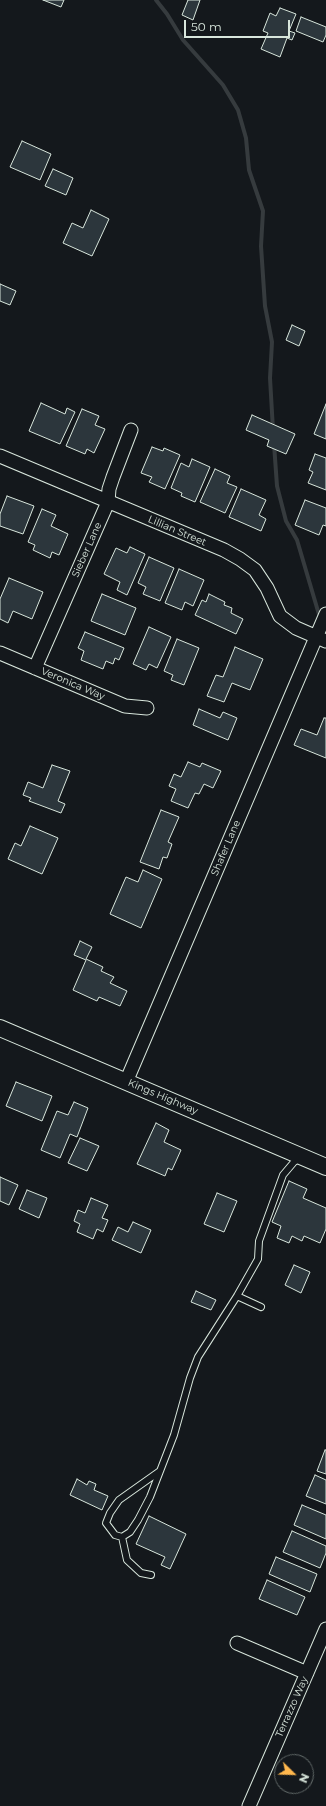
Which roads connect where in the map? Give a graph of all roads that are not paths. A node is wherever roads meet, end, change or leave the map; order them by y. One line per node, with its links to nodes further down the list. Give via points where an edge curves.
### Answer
1 (131, 430): 3 (street, Sieber Lane, via 109,489)
2 (0, 456): 3 (street, Lillian Street)
3 (108, 502): 5 (street, Lillian Street, via 240,558 255,570 280,616 296,628); 7 (street, Sieber Lane)
4 (326, 614): 5 (street, Shafer Lane)
5 (321, 639): 10 (street, Shafer Lane)
6 (0, 653): 7 (street, Veronica Way)
7 (36, 668): 8 (street, Veronica Way, via 125,706)
8 (147, 708)
9 (0, 1028): 10 (street, Kings Highway)
10 (126, 1082): 11 (street, Kings Highway)
11 (302, 1156): 12 (street, Kings Highway); 13 (lane, via 284,1175 259,1241 258,1259)
12 (326, 1167)
13 (237, 1296): 14 (lane); 15 (lane, via 198,1357)
14 (261, 1307)
15 (160, 1471): 16 (lane, via 138,1520 130,1532); 16 (lane, via 119,1500 110,1513 106,1523 115,1535)
16 (122, 1537): 17 (lane, via 127,1560 140,1573)
17 (151, 1575)
18 (326, 1629): 20 (street, Terrazzo Way)
19 (236, 1643): 20 (street)
20 (307, 1673): 21 (street, Terrazzo Way)
21 (249, 1806)

